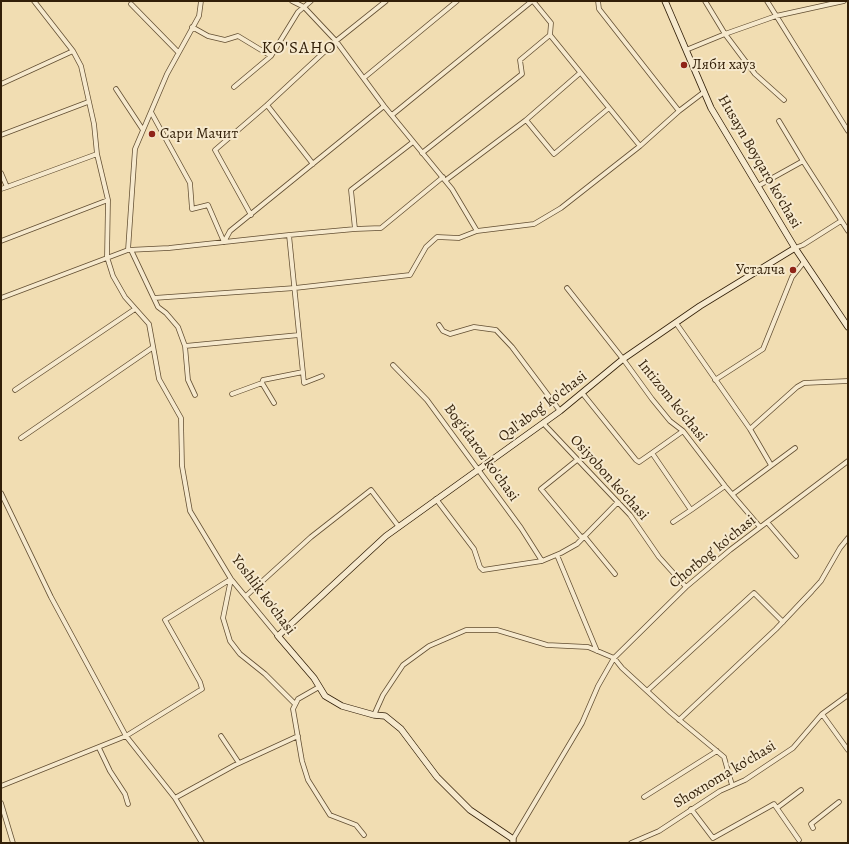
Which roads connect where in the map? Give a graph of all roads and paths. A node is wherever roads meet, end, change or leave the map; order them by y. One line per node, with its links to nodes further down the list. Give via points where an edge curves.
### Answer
1 (34, 1): 22 (street, Yoshlik ko'chasi)
2 (201, 1): 17 (street, via 199,16)
3 (292, 1): 15 (street)
4 (311, 1): 15 (street)
5 (386, 1): 20 (street)
6 (457, 1): 26 (street)
7 (533, 1): 19 (street, via 551,23); 38 (street)
8 (598, 1): 36 (street, via 599,9)
9 (664, 1): 21 (street, Husayn Boyqaro ko'chasi)
10 (706, 1): 18 (street)
11 (767, 1): 16 (street)
12 (844, 1): 13 (street)
13 (825, 3): 16 (street)
14 (131, 4): 23 (street)
15 (304, 7): 20 (street); 24 (street, via 298,12)
16 (776, 16): 18 (street); 42 (street)
17 (192, 27): 23 (street); 24 (street, via 208,36 225,40 238,36)
18 (725, 34): 21 (street); 31 (street, via 755,74)
19 (550, 35): 25 (street); 46 (street, via 520,60 522,74)
20 (336, 42): 26 (street); 33 (street)
21 (686, 50): 30 (street, Husayn Boyqaro ko'chasi)
22 (73, 51): 27 (street); 32 (street, Yoshlik ko'chasi, via 81,66)
23 (178, 52): 37 (street)
24 (271, 56): 28 (street)
25 (580, 73): 35 (street); 39 (street)
26 (365, 77): 34 (street)
27 (1, 84)
28 (234, 87)
29 (116, 89): 41 (street)
30 (704, 92): 36 (street); 52 (street, Husayn Boyqaro ko'chasi)
31 (784, 100)
32 (88, 102): 43 (street); 47 (street, Yoshlik ko'chasi, via 94,124)
33 (268, 105): 49 (street); 56 (street, via 215,150)
34 (384, 106): 38 (street); 49 (street)
35 (609, 108): 39 (street, via 554,154); 45 (street)
36 (679, 110): 45 (street)
37 (152, 112): 41 (street); 63 (street, via 190,183 192,209 208,205)
38 (392, 115): 44 (street)
39 (526, 120): 51 (street)
40 (779, 121): 48 (street)
41 (143, 130): 65 (street, via 135,149)
42 (848, 130)
43 (1, 135)
44 (413, 142): 46 (street); 58 (street, via 351,190)
45 (640, 146): 59 (street, via 561,208 534,224)
46 (422, 152): 51 (street)
47 (97, 154): 53 (street); 55 (street, Yoshlik ko'chasi)
48 (802, 161): 52 (street); 57 (street)
49 (313, 164): 56 (street)
50 (1, 173): 53 (street)
51 (444, 179): 58 (street, via 381,228); 59 (street)
52 (758, 186): 64 (street, Husayn Boyqaro ko'chasi)
53 (7, 187): 54 (street)
54 (1, 189)
55 (108, 200): 62 (street); 66 (street, Yoshlik ko'chasi)
56 (251, 215): 63 (street, via 230,231)
57 (841, 221): 60 (street); 64 (street, Qal'abog' ko'chasi)
58 (355, 229): 61 (street)
59 (477, 231): 68 (street, via 459,238 437,237 426,247 410,275)
60 (848, 231)
61 (289, 235): 63 (street); 68 (street)
62 (1, 241)
63 (224, 242): 65 (street)
64 (795, 248): 67 (street, Husayn Boyqaro ko'chasi); 73 (street, Qal'abog' ko'chasi)
65 (129, 250): 66 (street); 71 (street)
66 (107, 257): 70 (street); 72 (street, Yoshlik ko'chasi, via 113,276)
67 (804, 262): 75 (street, Husayn Boyqaro ko'chasi); 83 (street, via 792,277 763,349)
68 (295, 288): 71 (street); 76 (street)
69 (567, 288): 79 (street, Intizom ko'chasi)
70 (1, 298)
71 (154, 298): 77 (street, via 158,307 178,327)
72 (135, 309): 78 (street, Yoshlik ko'chasi, via 149,324); 86 (street)
73 (676, 323): 79 (street, Qal'abog' ko'chasi); 83 (street)
74 (439, 325): 91 (street, via 450,334 474,327 496,330 512,347)
75 (848, 327)
76 (299, 335): 77 (street); 81 (street)
77 (185, 346): 89 (street, via 188,380)
78 (152, 348): 95 (street); 118 (street, Yoshlik ko'chasi, via 159,379 181,418 182,466 190,511)
79 (623, 359): 88 (street, Qal'abog' ko'chasi); 94 (street, Intizom ko'chasi, via 670,421)
80 (393, 366): 101 (street, Bog'idaroz ko'chasi, via 427,400)
81 (303, 372): 82 (street, via 304,383); 85 (street, via 263,380)
82 (322, 376)
83 (714, 380): 93 (street)
84 (848, 381): 93 (street, via 804,383 789,392)
85 (262, 383): 87 (street); 90 (street)
86 (15, 390)
87 (232, 394)
88 (583, 394): 91 (street, Qal'abog' ko'chasi); 97 (street, via 636,460 639,462)
89 (195, 395)
90 (274, 403)
91 (560, 411): 92 (street, Qal'abog' ko'chasi)
92 (543, 423): 98 (street, Osiyobon ko'chasi); 101 (street, Qal'abog' ko'chasi)
93 (750, 429): 100 (street)
94 (683, 431): 97 (street); 102 (street, Intizom ko'chasi)
95 (21, 438)
96 (795, 448): 100 (street)
97 (652, 453): 107 (street)
98 (577, 460): 106 (street, Osiyobon ko'chasi); 112 (street, via 541,489)
99 (848, 461): 109 (street, Сhorbog' ko'chasi)
100 (771, 465): 104 (street)
101 (479, 471): 105 (street, Qal'abog' ko'chasi); 116 (street, Bog'idaroz ko'chasi)
102 (725, 486): 104 (street, Intizom ko'chasi); 107 (street)
103 (1, 493): 132 (street, via 51,597)
104 (733, 494): 111 (street, Intizom ko'chasi)
105 (436, 499): 110 (street, Qal'abog' ko'chasi); 116 (street, via 474,549 483,570)
106 (618, 502): 112 (street); 119 (street, Osiyobon ko'chasi, via 659,557)
107 (691, 510): 108 (street)
108 (674, 522)
109 (767, 522): 111 (street, Сhorbog' ko'chasi); 115 (street)
110 (399, 526): 120 (street, via 371,490 311,537); 122 (street, Qal'abog' ko'chasi)
111 (760, 528): 119 (street, Сhorbog' ko'chasi)
112 (583, 537): 114 (street, via 577,544); 117 (street)
113 (848, 539): 121 (street, via 821,581)
114 (557, 556): 116 (street); 123 (street)
115 (796, 556)
116 (542, 561)
117 (615, 574)
118 (232, 579): 120 (street, Yoshlik ko'chasi); 128 (street, via 222,618 230,641 240,654 265,674); 132 (street, via 165,620 202,689)
119 (686, 587): 124 (street, Сhorbog' ko'chasi)
120 (246, 596): 122 (street, Yoshlik ko'chasi)
121 (783, 622): 126 (street, via 754,593); 131 (street)
122 (278, 636): 125 (street, Yoshlik ko'chasi, via 314,678)
123 (597, 651): 124 (street); 130 (street, via 588,647 548,645 497,630 466,630 429,646 403,665 382,695)
124 (614, 658): 126 (street); 152 (street, Сhorbog' ko'chasi, via 582,723)
125 (318, 687): 128 (street, via 298,699); 130 (street, Yoshlik ko'chasi, via 325,696 342,706)
126 (648, 690): 131 (street)
127 (848, 695): 129 (street, Shoxnoma ko'chasi)
128 (295, 704): 134 (street, via 293,709)
129 (822, 714): 136 (street); 139 (street, Shoxnoma ko'chasi, via 793,748 745,780)
130 (374, 715): 152 (street, Yoshlik ko'chasi, via 385,716 401,729 437,777 470,810)
131 (679, 720): 137 (street)
132 (126, 736): 135 (street); 143 (street)
133 (221, 736): 138 (street)
134 (298, 736): 138 (street); 150 (street, via 308,780 330,816 356,825)
135 (98, 748): 140 (street); 146 (street, via 125,794)
136 (848, 750)
137 (717, 751): 139 (street, via 724,757); 142 (street)
138 (239, 763): 143 (street)
139 (732, 785): 148 (street, Shoxnoma ko'chasi)
140 (1, 786)
141 (801, 790): 147 (street)
142 (644, 797)
143 (175, 798): 154 (street)
144 (839, 802): 149 (street, via 811,824)
145 (1, 803): 153 (street)
146 (128, 804)
147 (777, 808): 148 (street, via 774,804 713,838); 151 (street)
148 (691, 809): 155 (street, Shoxnoma ko'chasi, via 659,831)
149 (813, 828)
150 (364, 835)
151 (799, 840)
152 (513, 841)
153 (13, 843)
154 (202, 843)
155 (630, 843)

